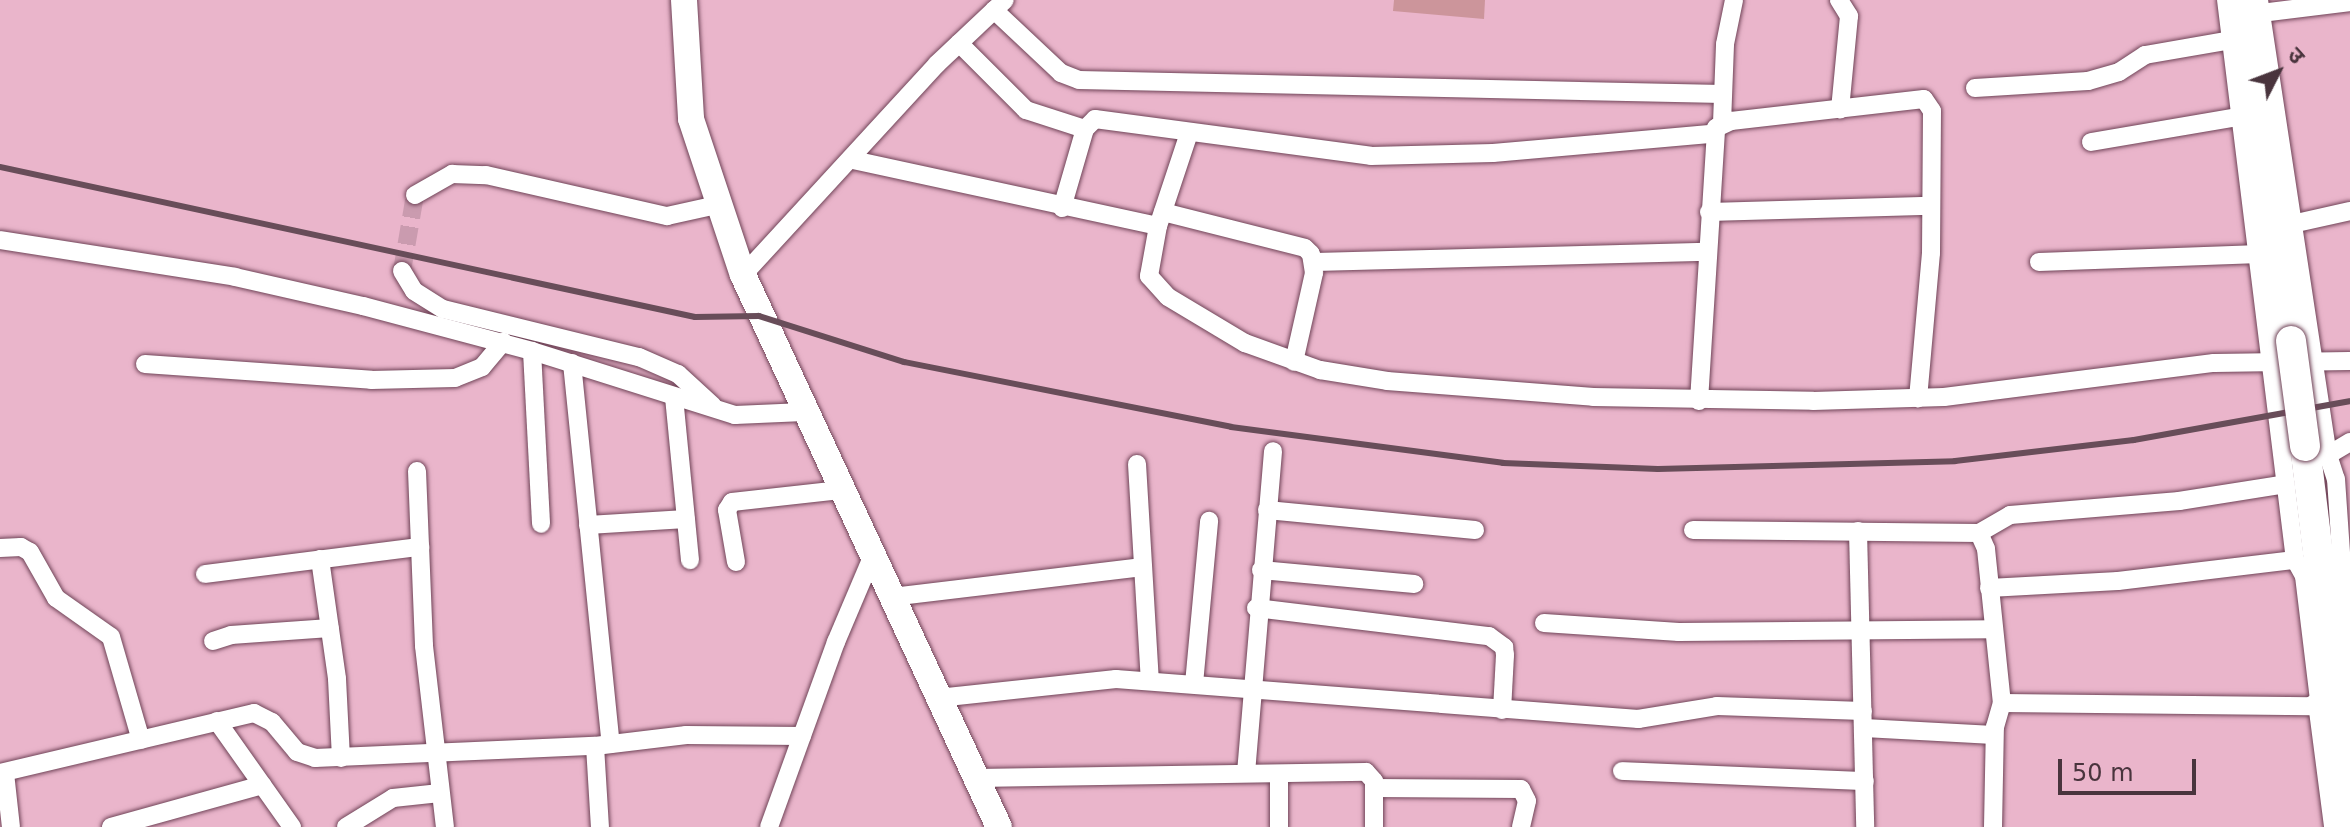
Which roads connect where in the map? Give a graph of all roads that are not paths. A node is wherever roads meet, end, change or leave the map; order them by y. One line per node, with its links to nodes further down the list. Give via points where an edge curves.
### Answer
1 (684, 0): 20 (street, via 691,119)
2 (1734, 0): 11 (street)
3 (1839, 0): 12 (street, via 1849,16)
4 (2226, 0): 8 (street)
5 (2350, 2): 6 (street)
6 (2254, 4): 26 (street); 36 (main road)
7 (1000, 5): 9 (street); 11 (street, via 1061,73 1079,80)
8 (2231, 40): 10 (street, via 2145,55 2119,72 2088,81); 13 (street)
9 (959, 43): 14 (street, via 1026,110); 18 (street)
10 (1975, 88)
11 (1723, 94): 15 (street)
12 (1840, 110): 15 (street); 21 (street, via 1924,99 1930,103)
13 (2243, 116): 17 (street); 29 (street)
14 (1085, 129): 16 (street, via 1103,118); 22 (street)
15 (1717, 129): 16 (street, via 1509,152 1371,156); 24 (street)
16 (1189, 133): 25 (street)
17 (2091, 142)
18 (853, 160): 22 (street); 33 (street)
19 (415, 195): 20 (street, via 452,174 667,216)
20 (717, 205): 33 (street)
21 (1930, 206): 24 (street); 42 (street)
22 (1062, 208): 25 (street)
23 (2350, 211): 26 (street)
24 (1709, 212): 28 (street)
25 (1161, 219): 30 (street, via 1305,248); 38 (street, via 1148,268 1157,288 1245,343)
26 (2292, 224): 36 (street)
27 (0, 240): 34 (street, via 235,277)
28 (1707, 252): 30 (street); 43 (street)
29 (2260, 254): 31 (street); 36 (street)
30 (1315, 262): 38 (street)
31 (2039, 262)
32 (402, 271): 44 (street, via 414,291 443,309 639,357 678,374)
33 (743, 275): 45 (street)
34 (503, 342): 35 (street); 40 (street, via 482,367 455,378 371,380)
35 (532, 351): 39 (street); 55 (street)
36 (2293, 354): 37 (street); 42 (street); 46 (main road, bridge); 50 (street)
37 (2350, 361)
38 (1294, 362): 43 (street, via 1387,381)
39 (572, 363): 41 (street); 56 (street)
40 (145, 364)
41 (674, 397): 44 (street); 53 (street)
42 (1918, 398): 43 (street)
43 (1699, 401)
44 (715, 408): 45 (street, via 766,417)
45 (804, 412): 51 (street)
46 (2330, 448): 62 (street); 108 (main road)
47 (1273, 451): 52 (street)
48 (1137, 464): 69 (street)
49 (417, 471): 61 (street)
50 (2286, 484): 60 (street, via 2179,501 2010,515); 67 (street)
51 (840, 490): 64 (street); 68 (street, via 732,502 727,510)
52 (1267, 510): 57 (street); 70 (street)
53 (686, 519): 56 (street); 66 (street)
54 (1209, 521): 84 (street)
55 (541, 524)
56 (588, 525): 96 (street)
57 (1475, 530)
58 (1693, 530): 59 (street)
59 (1858, 531): 60 (street); 80 (street)
60 (1979, 533): 73 (street)
61 (420, 547): 65 (street); 97 (street)
62 (2343, 547): 75 (street)
63 (0, 548): 95 (street, via 30,552 56,598 111,637)
64 (872, 557): 74 (street); 94 (street)
65 (320, 559): 71 (street); 78 (street)
66 (690, 560)
67 (2295, 560): 73 (street, via 2118,581); 88 (street, via 2304,576)
68 (736, 562)
69 (1142, 567): 74 (street); 83 (street)
70 (1261, 570): 72 (street); 76 (street)
71 (205, 574)
72 (1414, 584)
73 (1989, 588): 79 (street)
74 (891, 597): 87 (street)
75 (2348, 598): 82 (street, via 2342,606)
76 (1256, 608): 86 (street); 90 (street, via 1489,636 1504,647)
77 (1544, 623): 80 (street, via 1679,632)
78 (330, 628): 81 (street); 98 (street)
79 (1993, 629): 80 (street); 89 (street)
80 (1861, 631): 91 (street)
81 (213, 641)
82 (2348, 652): 85 (street)
83 (1150, 681): 84 (street); 87 (street, via 1076,680)
84 (1194, 684): 86 (street)
85 (2350, 685)
86 (1251, 689): 90 (street); 101 (street)
87 (938, 698): 103 (street)
88 (2318, 702): 89 (street); 122 (street)
89 (2002, 703): 93 (street)
90 (1502, 710): 91 (street, via 1638,719 1717,706)
91 (1864, 720): 93 (street); 104 (street)
92 (217, 721): 95 (street); 98 (street, via 263,715 297,752); 105 (street)
93 (1994, 735): 121 (street)
94 (802, 736): 96 (street, via 686,735); 115 (street)
95 (141, 740): 100 (street)
96 (603, 745): 97 (street); 114 (street)
97 (434, 754): 98 (street); 107 (street)
98 (341, 758)
99 (1622, 771): 104 (street)
100 (2, 773): 109 (street)
101 (1246, 773): 102 (street); 103 (street)
102 (1279, 774): 106 (street, via 1366,772 1372,775); 117 (street)
103 (976, 778): 116 (street)
104 (1865, 781): 120 (street)
105 (262, 785): 110 (street); 111 (street)
106 (1374, 788): 118 (street); 119 (street, via 1521,789 1527,801)
107 (440, 793): 112 (street, via 393,798); 113 (street)
108 (2350, 817)
109 (11, 827)
110 (111, 827)
111 (292, 827)
112 (346, 827)
113 (445, 827)
114 (600, 827)
115 (769, 827)
116 (999, 827)
117 (1279, 827)
118 (1374, 827)
119 (1521, 827)
120 (1865, 827)
121 (1993, 827)
122 (2333, 827)

